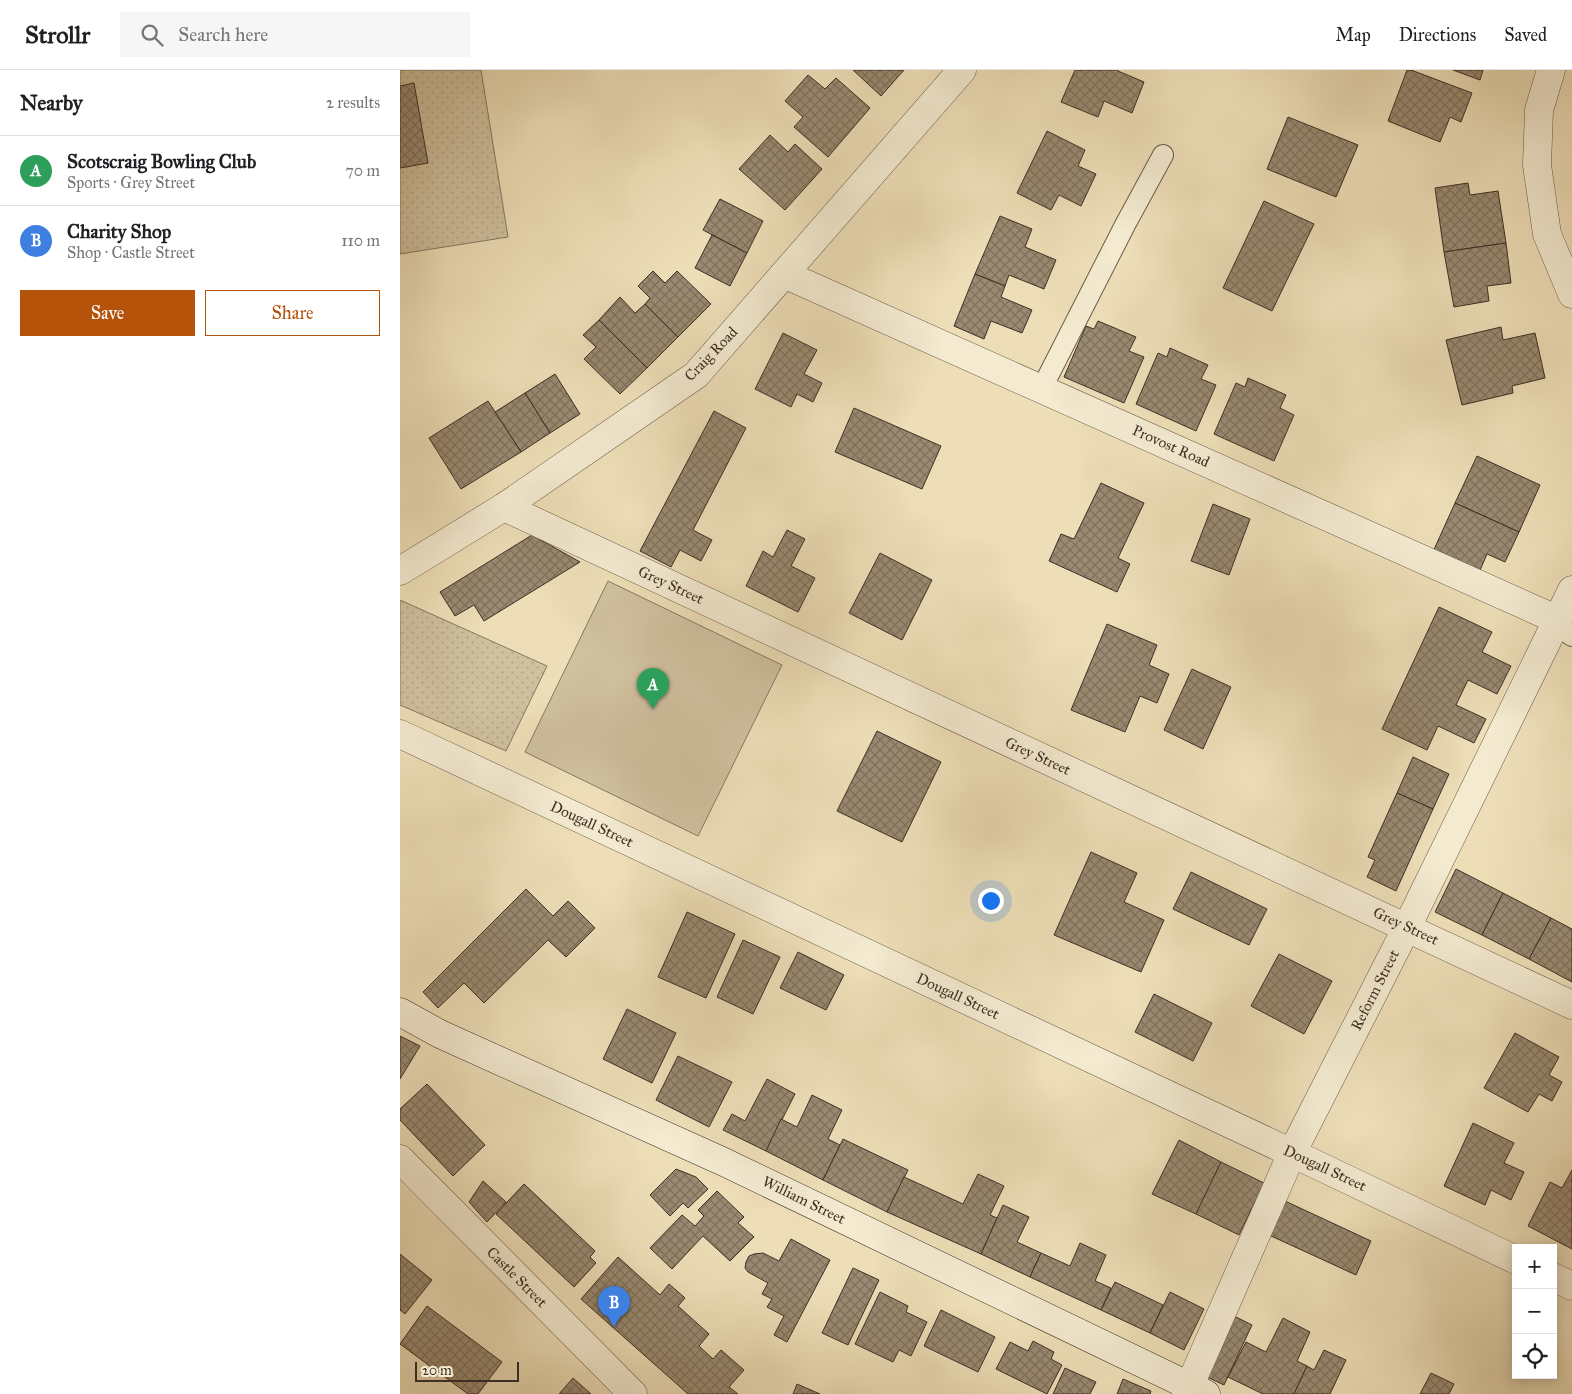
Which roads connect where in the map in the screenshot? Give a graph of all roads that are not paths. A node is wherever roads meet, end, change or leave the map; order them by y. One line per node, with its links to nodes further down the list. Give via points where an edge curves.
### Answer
1 (962, 70): 4 (street, Craig Road)
2 (1551, 70): 5 (street, via 1539,110 1537,165 1547,234)
3 (1163, 155): 6 (lane)
4 (784, 274): 6 (street, Provost Road); 7 (street, Craig Road, via 696,375)
5 (1572, 294)
6 (1042, 388): 10 (street, Provost Road)
7 (504, 508): 8 (street, Craig Road); 12 (street, Grey Street)
8 (400, 571)
9 (1572, 590): 10 (street, Reform Street)
10 (1562, 627): 12 (street, Reform Street)
11 (400, 734): 15 (street, Dougall Street)
12 (1408, 927): 13 (street, Grey Street); 15 (street, Reform Street)
13 (1572, 1005)
14 (400, 1012): 20 (street, William Street, via 440,1034 724,1162)
15 (1292, 1153): 17 (street, Dougall Street); 20 (street, Reform Street)
16 (400, 1160): 21 (street, Castle Street)
17 (1512, 1258)
18 (1557, 1280): 19 (street)
19 (1572, 1286)
20 (1194, 1391)
21 (633, 1394)

